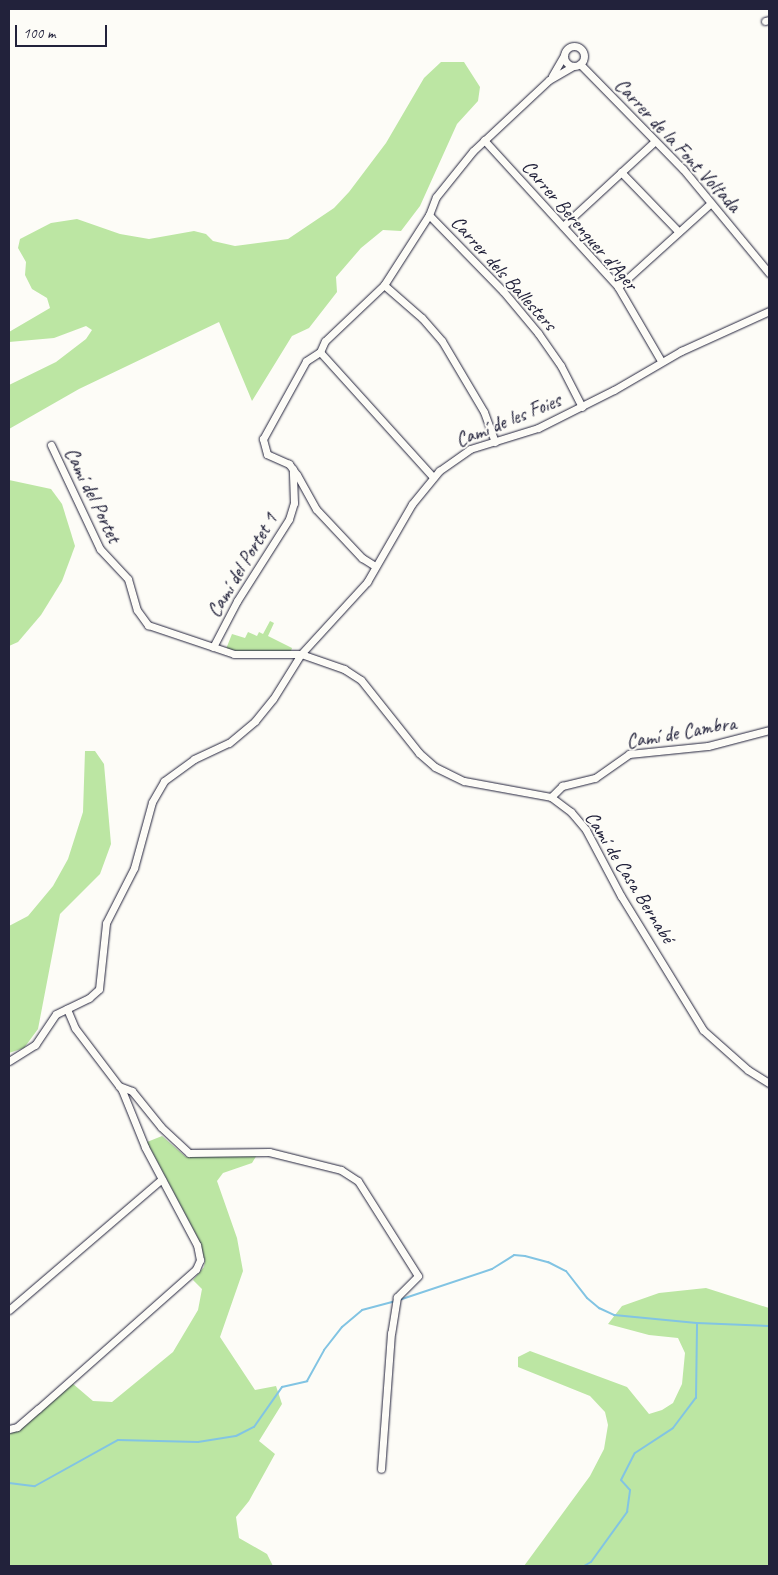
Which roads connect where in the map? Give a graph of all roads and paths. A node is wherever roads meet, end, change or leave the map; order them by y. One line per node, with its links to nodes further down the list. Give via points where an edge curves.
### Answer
1 (564, 55): 2 (street, via 567,64); 2 (street, via 570,47 580,49 583,54); 3 (street)
2 (577, 65): 3 (street); 5 (street, Carrer de la Font Voltada)
3 (548, 80): 4 (street)
4 (484, 140): 8 (street, via 436,197); 9 (street, Carrer Berenguer d'Ager)
5 (654, 142): 6 (street); 7 (street, Carrer de la Font Voltada, via 660,144)
6 (621, 172): 9 (street); 10 (street)
7 (711, 203): 10 (street); 11 (street, Carrer de la Font Voltada)
8 (429, 215): 12 (street); 17 (street, Carrer dels Ballesters, via 503,290 538,333 561,366)
9 (564, 226): 13 (street, Carrer Berenguer d'Ager)
10 (679, 232): 13 (street)
11 (769, 273)
12 (384, 285): 15 (street, via 325,341); 18 (street, via 422,318 442,341 484,412)
13 (618, 286): 16 (street, Carrer Berenguer d'Ager)
14 (769, 311): 16 (street, Camí de les Foies)
15 (320, 352): 20 (street, via 306,361 263,439 267,454); 21 (street)
16 (661, 361): 17 (street, Camí de les Foies)
17 (582, 406): 18 (street, Camí de les Foies, via 515,437)
18 (495, 442): 21 (street, Camí de les Foies, via 462,453)
19 (51, 445): 23 (street, Camí del Portet, via 100,549 131,586 141,619 156,631)
20 (293, 469): 22 (street, via 316,510 362,558); 23 (street, Camí del Portet 1, via 294,503 289,519 236,601)
21 (433, 477): 22 (street, Camí de les Foies, via 412,504)
22 (375, 566): 24 (street, Camí de les Foies, via 363,587)
23 (213, 646): 24 (street, Camí del Portet, via 242,655)
24 (301, 654): 26 (street, Camí de Casa Bernabé, via 344,669 361,680 420,753 450,776); 27 (street, Camí de les Foies, via 273,700 248,728 229,743 176,769 155,793 134,868 106,923 99,989 93,996)
25 (769, 730): 26 (street, Camí de Cambra, via 708,746 629,754 595,778 562,786)
26 (551, 798): 29 (street, Camí de Casa Bernabé, via 571,812 586,830 703,1030 748,1070)
27 (67, 1009): 28 (street, via 48,1021 40,1039 28,1052); 30 (street, via 75,1028)
28 (9, 1061)
29 (769, 1083)
30 (120, 1086): 31 (street); 34 (street, via 132,1091 189,1153 270,1152 353,1175 418,1276 397,1301 390,1333)
31 (162, 1179): 32 (street); 33 (street, via 197,1245 199,1265 38,1409)
32 (9, 1310)
33 (9, 1429)
34 (381, 1470)

